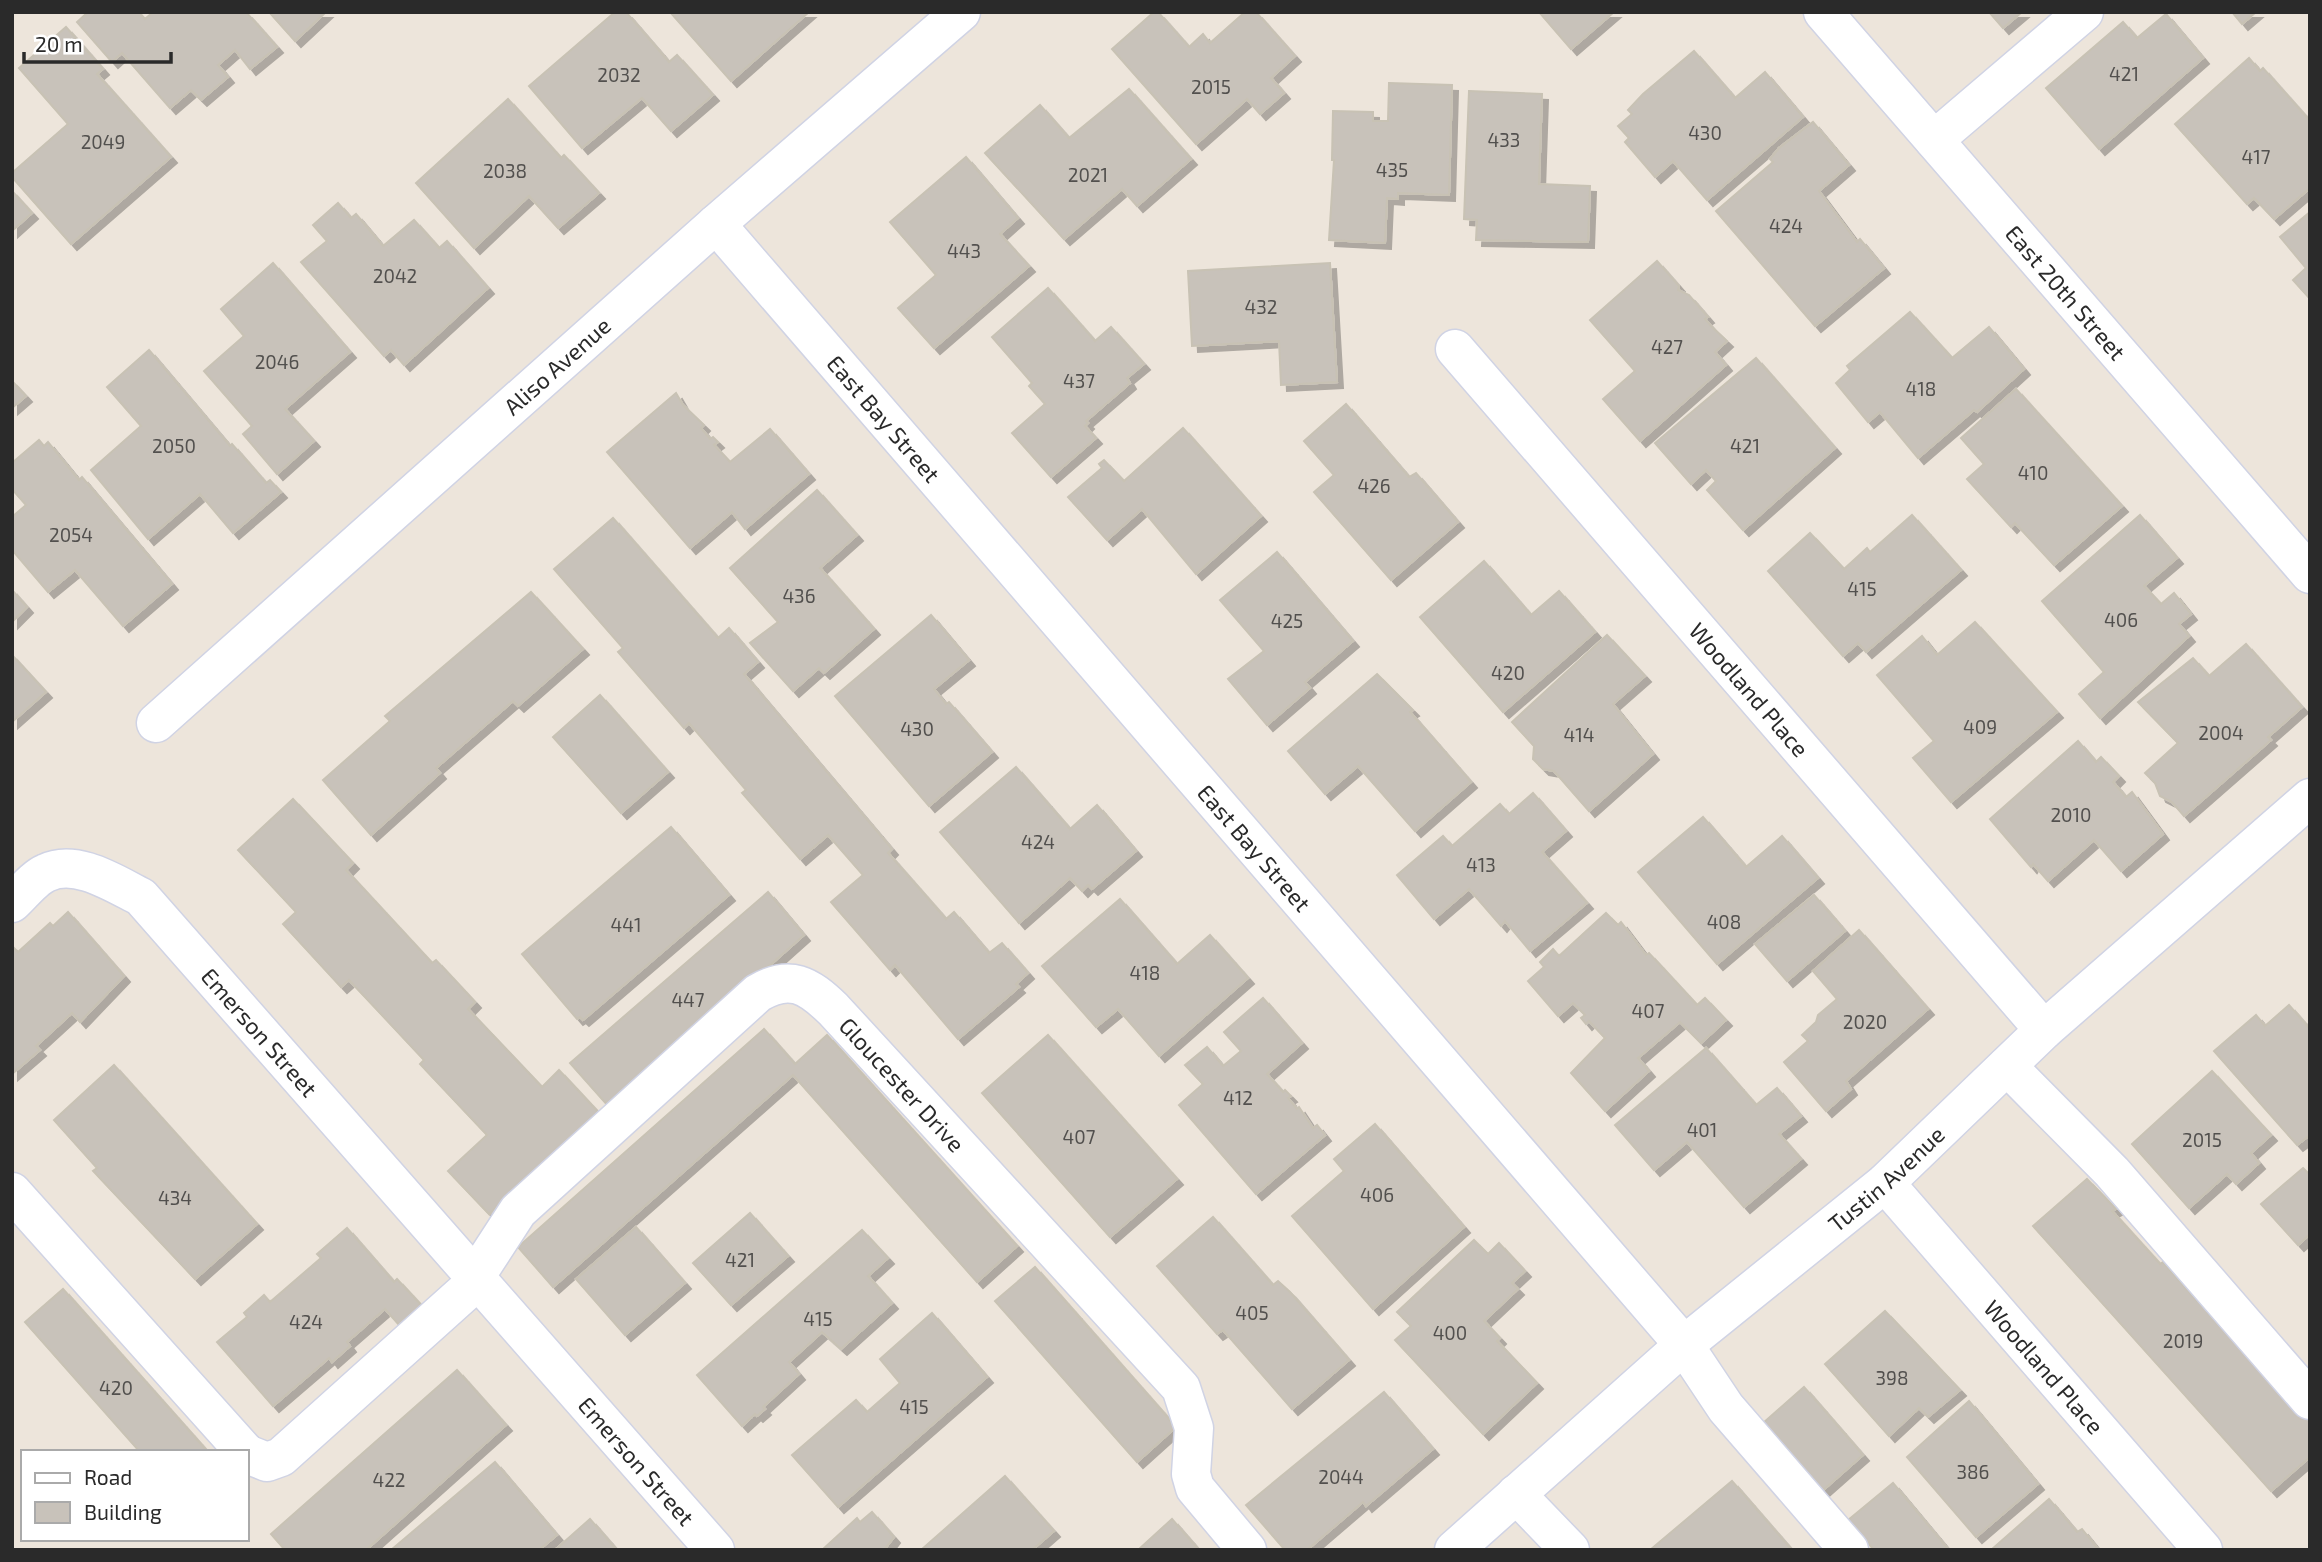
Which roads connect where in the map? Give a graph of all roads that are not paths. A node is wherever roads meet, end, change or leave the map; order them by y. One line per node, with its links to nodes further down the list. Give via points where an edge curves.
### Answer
1 (961, 12): 5 (street, Aliso Avenue)
2 (1823, 12): 4 (street, East 20th Street)
3 (2084, 12): 4 (street)
4 (1934, 140): 7 (street, East 20th Street)
5 (716, 224): 8 (street, Aliso Avenue); 16 (street, East Bay Street)
6 (1455, 349): 11 (street, Woodland Place)
7 (2310, 574)
8 (156, 723)
9 (2310, 798): 11 (street, Tustin Avenue)
10 (12, 903): 15 (street, Emerson Street, via 46,872 66,870 94,873 141,897)
11 (2044, 1030): 12 (street, Tustin Avenue)
12 (2007, 1066): 13 (street, Tustin Avenue); 17 (street, via 2112,1172)
13 (1885, 1183): 16 (street, Tustin Avenue); 26 (street, Woodland Place)
14 (12, 1192): 18 (street)
15 (485, 1291): 19 (street, via 449,1307 281,1457 267,1462); 21 (street, Emerson Street); 22 (street, Gloucester Drive, via 519,1211 758,993 772,984 789,982 814,990 1181,1388 1194,1429 1191,1474 1195,1488)
16 (1684, 1345): 20 (street, Tustin Avenue); 25 (street, East Bay Street, via 1726,1408)
17 (2310, 1400)
18 (243, 1450)
19 (248, 1454)
20 (1516, 1494): 23 (street, Tustin Avenue); 24 (street)
21 (715, 1550)
22 (1247, 1550)
23 (1454, 1550)
24 (1570, 1550)
25 (1849, 1550)
26 (2203, 1550)

